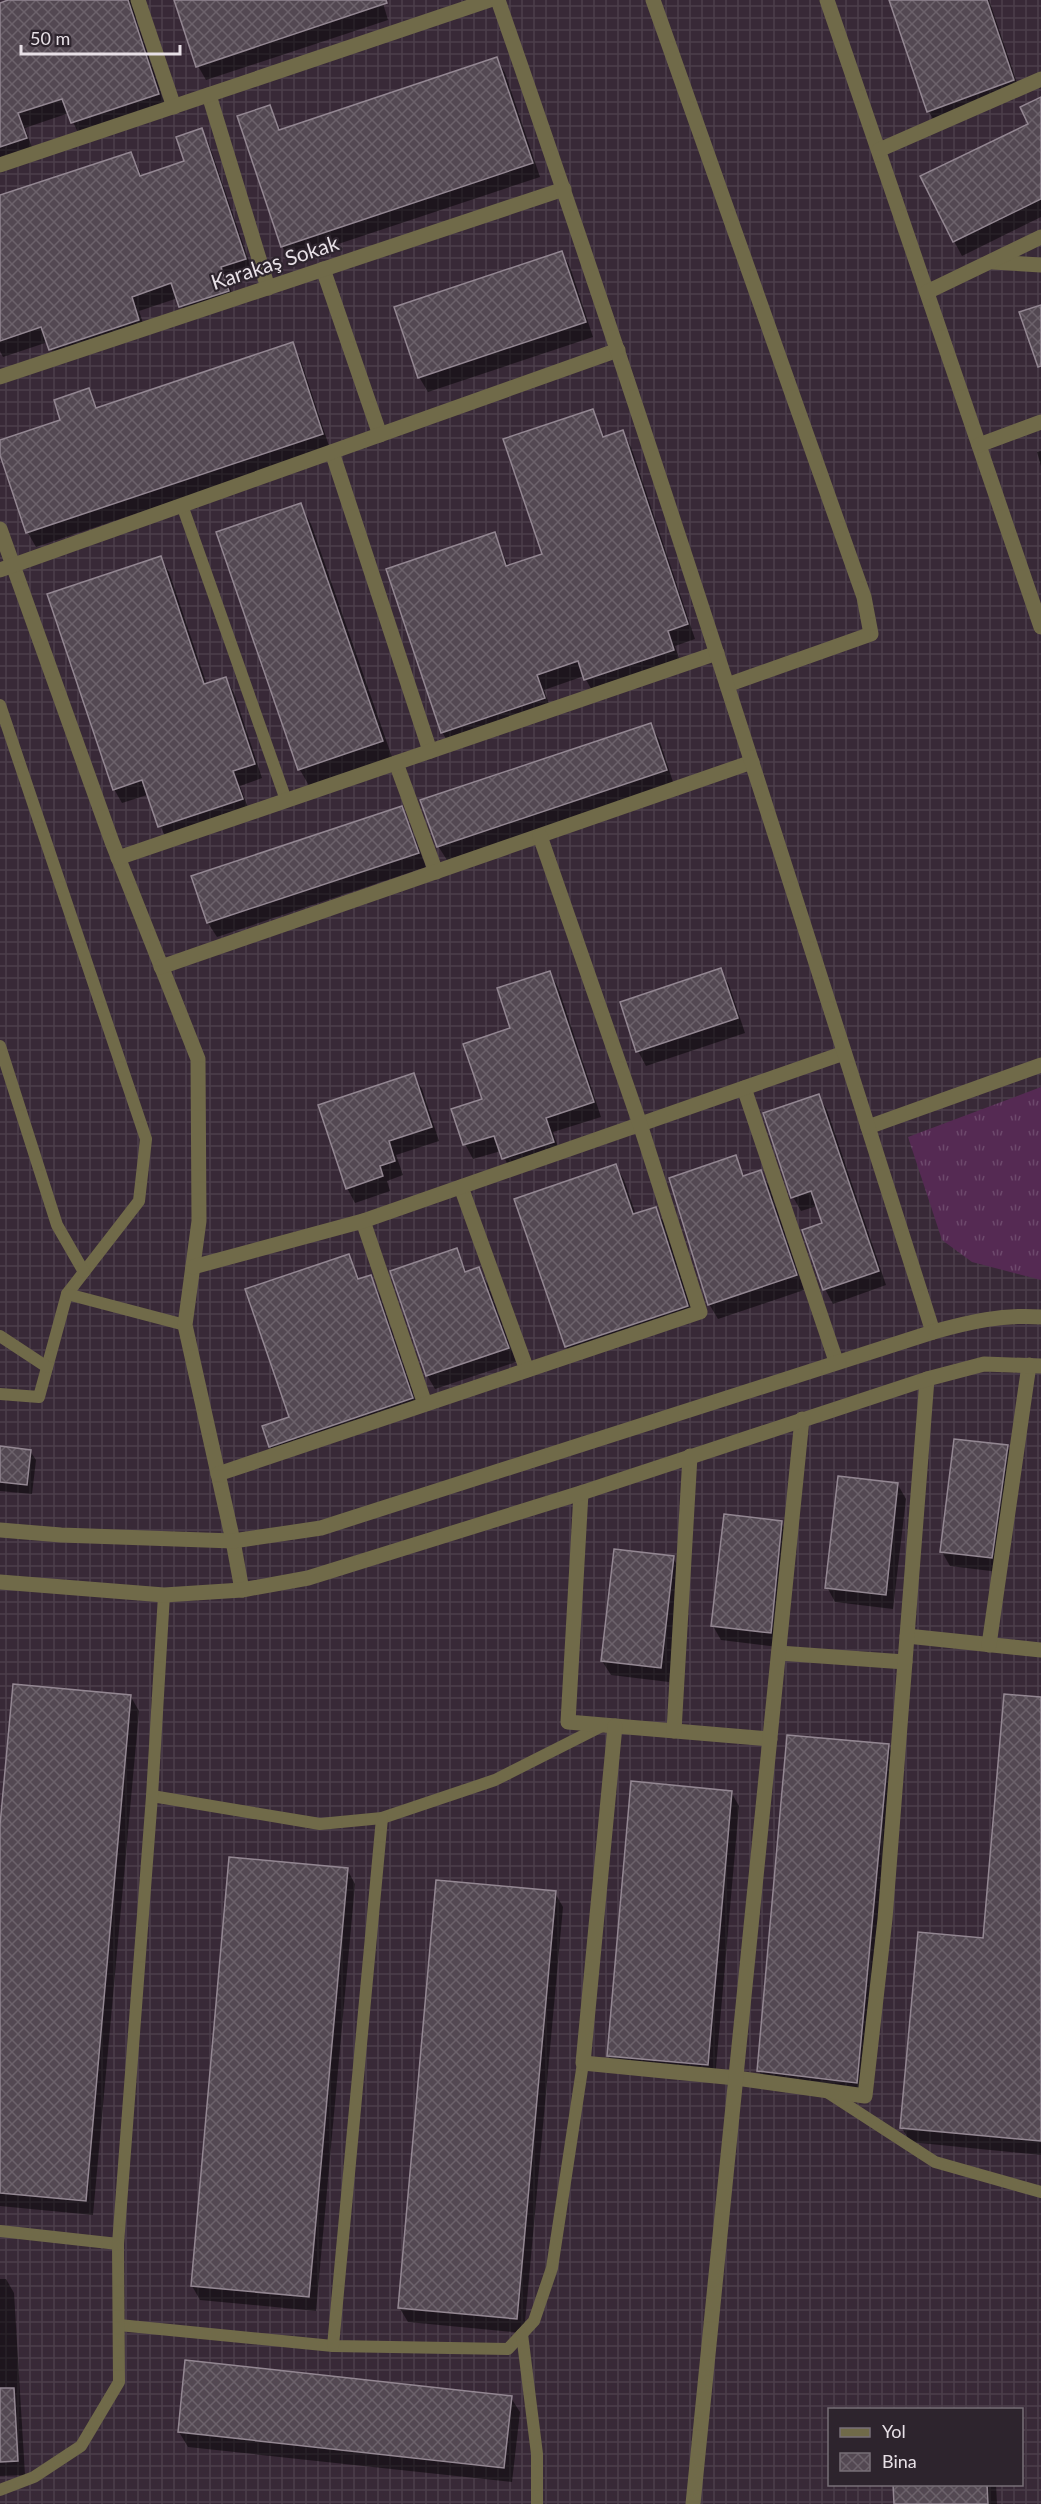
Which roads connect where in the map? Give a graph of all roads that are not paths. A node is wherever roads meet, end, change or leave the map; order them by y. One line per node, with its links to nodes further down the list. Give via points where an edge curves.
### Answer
1 (138, 0): 8 (street)
2 (490, 0): 7 (street)
3 (498, 0): 11 (street)
4 (653, 0): 29 (street, via 864,597 871,634)
5 (827, 0): 9 (street)
6 (1041, 79): 9 (street)
7 (209, 95): 8 (street); 16 (street)
8 (174, 106): 10 (street)
9 (879, 150): 17 (street)
10 (0, 165)
11 (564, 189): 15 (street, Karakaş Sokak); 18 (street)
12 (1041, 237): 13 (street)
13 (990, 262): 14 (street); 17 (street)
14 (1041, 265)
15 (323, 269): 16 (street, Karakaş Sokak); 21 (street)
16 (268, 288): 19 (street, Karakaş Sokak)
17 (927, 292): 22 (street)
18 (618, 350): 21 (street); 28 (street)
19 (0, 377)
20 (1041, 422): 22 (street)
21 (380, 435): 23 (street)
22 (979, 445): 27 (street)
23 (332, 452): 24 (street); 31 (street)
24 (182, 505): 26 (street); 34 (lane)
25 (0, 529): 26 (street)
26 (6, 567): 36 (street)
27 (1041, 627)
28 (717, 653): 29 (street); 31 (street)
29 (727, 685): 32 (street)
30 (0, 705): 48 (lane, via 146,1139 139,1201)
31 (430, 751): 33 (street)
32 (752, 762): 35 (street); 40 (street)
33 (396, 763): 34 (street); 37 (street)
34 (286, 800): 36 (street)
35 (540, 836): 37 (street); 43 (street)
36 (118, 858): 38 (street)
37 (436, 872): 38 (street)
38 (161, 967): 47 (street, via 198,1059 199,1221)
39 (0, 1046): 48 (lane, via 57,1226)
40 (844, 1053): 42 (street); 44 (street)
41 (1041, 1065): 44 (street)
42 (744, 1088): 43 (street); 54 (street)
43 (640, 1124): 45 (street); 57 (street, via 700,1312)
44 (868, 1127): 52 (street)
45 (461, 1186): 46 (street); 57 (street)
46 (363, 1221): 47 (street); 60 (street)
47 (193, 1267): 51 (street)
48 (84, 1272): 49 (lane)
49 (67, 1294): 51 (lane); 56 (lane)
50 (1041, 1317): 52 (street, via 978,1319)
51 (186, 1325): 63 (street)
52 (933, 1332): 54 (street)
53 (0, 1336): 56 (lane)
54 (836, 1361): 66 (street, via 321,1528)
55 (1035, 1366): 58 (street, via 984,1364); 71 (street)
56 (47, 1367): 59 (lane, via 39,1397)
57 (526, 1370): 60 (street)
58 (927, 1378): 61 (street); 70 (street)
59 (0, 1394)
60 (425, 1404): 63 (street)
61 (802, 1419): 62 (street); 73 (street)
62 (690, 1456): 64 (street); 76 (street)
63 (219, 1474): 66 (street)
64 (581, 1493): 68 (street, via 308,1578); 75 (street, via 568,1722)
65 (0, 1530): 66 (street)
66 (233, 1541): 68 (street)
67 (0, 1582): 69 (street)
68 (242, 1590): 69 (street)
69 (164, 1595): 78 (lane)
70 (907, 1636): 71 (street); 74 (street)
71 (989, 1645): 72 (street)
72 (1041, 1650)
73 (779, 1653): 74 (street); 77 (street)
74 (905, 1662): 82 (street, via 885,1919 865,2096)
75 (609, 1726): 76 (street); 79 (lane, via 495,1780); 80 (street)
76 (674, 1731): 77 (street)
77 (770, 1739): 81 (street)
78 (152, 1796): 79 (lane, via 320,1824); 85 (lane)
79 (382, 1818): 88 (lane)
80 (583, 2063): 81 (street); 87 (lane, via 552,2268 534,2321)
81 (736, 2078): 82 (street); 91 (street)
82 (823, 2090): 83 (lane, via 935,2162)
83 (1041, 2192)
84 (0, 2231): 85 (lane)
85 (118, 2244): 86 (lane)
86 (119, 2325): 88 (lane); 89 (lane, via 119,2382 81,2446 34,2477)
87 (522, 2334): 88 (lane, via 508,2349); 90 (lane, via 537,2454)
88 (333, 2346)
89 (0, 2490)
90 (537, 2504)
91 (693, 2504)

